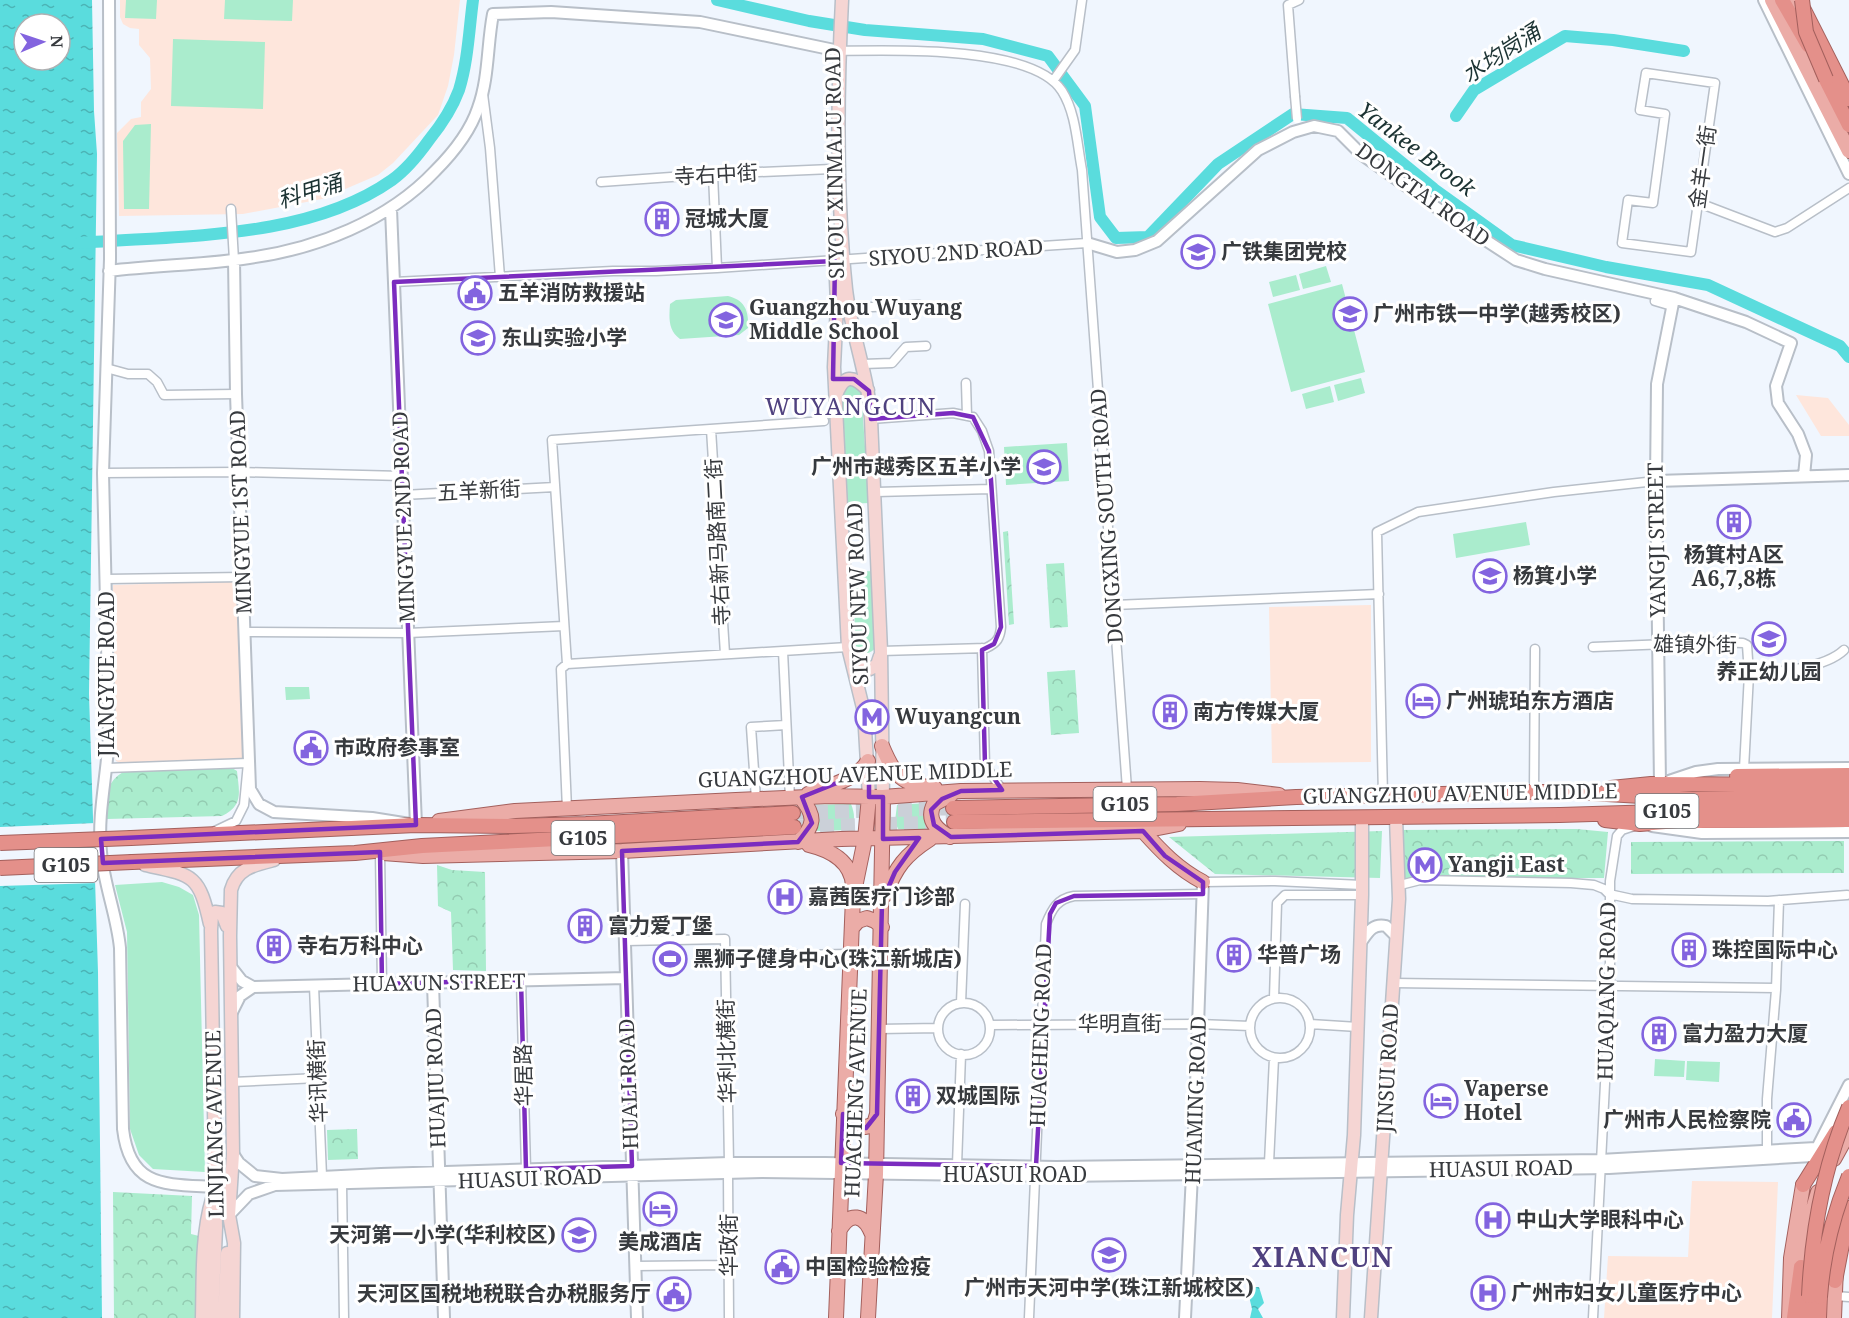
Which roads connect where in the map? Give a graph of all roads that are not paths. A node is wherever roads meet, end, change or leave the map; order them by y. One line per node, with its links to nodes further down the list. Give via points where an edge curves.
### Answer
1 (109, 0): 34 (street, JIANGYUE ROAD)
2 (1082, 0): 13 (street, via 1075,50)
3 (1299, 0): 18 (street, bridge, via 1288,5)
4 (1764, 0): 24 (street)
5 (1772, 0): 19 (main road)
6 (1782, 0): 12 (highway, bridge)
7 (1790, 0): 10 (main road)
8 (1800, 0): 10 (main road); 12 (highway, bridge, via 1806,33); 14 (street); 16 (highway, bridge)
9 (838, 5): 11 (main road, SIYOU XINMALU ROAD)
10 (1799, 16): 17 (main road)
11 (836, 47): 13 (street, via 1014,61); 15 (street, via 700,22 551,12 493,14); 22 (main road, SIYOU XINMALU ROAD); 32 (main road, SIYOU XINMALU ROAD)
12 (1826, 79): 19 (highway)
13 (1053, 81): 30 (street, DONGXING SOUTH ROAD, via 1070,107 1082,170)
14 (1849, 89)
15 (483, 94): 29 (street, via 473,122 455,148 426,181); 35 (street)
16 (1849, 99)
17 (1849, 115)
18 (1298, 124): 30 (street, DONGTAI ROAD, via 1258,150 1157,241 1118,252); 38 (street, DONGTAI ROAD, via 1338,131 1361,154 1516,260)
19 (1843, 126): 20 (street); 21 (main road)
20 (1849, 135)
21 (1849, 151)
22 (832, 169): 23 (street, 寺右中街); 32 (main road, SIYOU XINMALU ROAD)
23 (712, 174): 25 (street, 寺右中街); 33 (street)
24 (1849, 174)
25 (601, 182)
26 (1849, 188): 27 (street, via 1775,232)
27 (1699, 202): 27 (street, 金羊一街, via 1715,82 1646,73 1640,110 1665,114 1653,203 1628,200 1622,243 1691,252)
28 (231, 208): 31 (street)
29 (391, 209): 31 (street, via 300,247); 36 (street, MINGYUE 2ND ROAD)
30 (1087, 243): 32 (street, SIYOU 2ND ROAD); 65 (street, DONGXING SOUTH ROAD)
31 (234, 260): 34 (street); 46 (street, MINGYUE 1ST ROAD)
32 (839, 261): 33 (street, SIYOU 2ND ROAD); 40 (main road, SIYOU XINMALU ROAD); 47 (main road, SIYOU XINMALU ROAD)
33 (717, 268): 35 (street, SIYOU 2ND ROAD)
34 (109, 271): 43 (street, JIANGYUE ROAD)
35 (500, 277): 36 (street, SIYOU 2ND ROAD)
36 (394, 282): 55 (street, MINGYUE 2ND ROAD)
37 (1655, 301): 38 (street)
38 (1673, 302): 56 (street, DONGTAI ROAD, via 1746,322 1791,343 1776,386 1778,403 1806,455); 57 (street, YANGJI STREET, via 1656,384)
39 (920, 304): 40 (street)
40 (849, 308): 42 (main road, SIYOU XINMALU ROAD)
41 (926, 346): 42 (street, via 906,347 892,363)
42 (863, 364): 45 (main road, SIYOU XINMALU ROAD)
43 (106, 368): 46 (street, via 148,374 164,395); 53 (street, JIANGYUE ROAD)
44 (966, 383): 48 (street)
45 (869, 391): 47 (main road, via 859,381 848,379 842,382); 49 (main road, SIYOU NEW ROAD)
46 (236, 394): 52 (street, MINGYUE 1ST ROAD)
47 (835, 397): 70 (main road, SIYOU XINMALU ROAD)
48 (967, 416): 49 (street, via 953,413); 59 (street, via 973,417 989,450)
49 (871, 419): 60 (main road, SIYOU NEW ROAD)
50 (824, 421): 51 (street)
51 (711, 429): 58 (street, via 552,440); 77 (street, 寺右新马路南二街)
52 (239, 472): 53 (street); 55 (street); 62 (street, MINGYUE 1ST ROAD)
53 (104, 473): 63 (street, JIANGYUE ROAD)
54 (1849, 475): 56 (street)
55 (402, 476): 61 (street, MINGYUE 2ND ROAD)
56 (1804, 476): 57 (street)
57 (1656, 482): 64 (street, via 1418,512 1377,532); 69 (street, YANGJI STREET)
58 (555, 487): 61 (street, 五羊新街); 66 (street)
59 (992, 489): 60 (street); 72 (street, via 1001,627 994,644)
60 (876, 492): 76 (main road, SIYOU NEW ROAD)
61 (403, 495): 68 (street, MINGYUE 2ND ROAD)
62 (243, 577): 63 (street); 67 (street, MINGYUE 1ST ROAD)
63 (106, 579): 84 (street, JIANGYUE ROAD)
64 (1379, 594): 65 (street); 96 (street)
65 (1114, 605): 90 (street, DONGXING SOUTH ROAD)
66 (564, 626): 68 (street); 78 (street)
67 (246, 632): 68 (street); 83 (street, MINGYUE 1ST ROAD)
68 (408, 633): 111 (street, MINGYUE 2ND ROAD)
69 (1658, 644): 71 (street, 雄镇外街); 79 (street, 雄镇外街, via 1743,643 1747,645); 88 (street, YANGJI STREET)
70 (848, 647): 75 (street); 76 (main road, via 865,673 864,669 877,665); 82 (main road, SIYOU XINMALU ROAD, via 864,712)
71 (1593, 647)
72 (982, 648): 76 (street); 91 (street, via 985,765)
73 (1535, 649): 93 (street)
74 (1844, 650): 79 (street, via 1836,658 1800,668)
75 (783, 651): 77 (street); 80 (street)
76 (881, 651): 81 (main road, SIYOU NEW ROAD)
77 (725, 654): 78 (street)
78 (567, 664): 104 (street, via 561,669)
79 (1749, 674): 86 (street, 雄镇外街)
80 (786, 725): 100 (street); 101 (street, via 751,727)
81 (882, 746): 92 (main road, via 904,782); 98 (main road, SIYOU NEW ROAD)
82 (868, 761): 98 (main road, SIYOU NEW ROAD); 100 (main road, via 857,775)
83 (248, 763): 84 (street); 111 (street, MINGYUE 1ST ROAD, via 254,798 274,812); 114 (street, MINGYUE 1ST ROAD, via 244,804 236,821)
84 (107, 768): 195 (street, JIANGYUE ROAD, via 102,794 101,852 120,948 124,1145 133,1165 150,1178 172,1185)
85 (1849, 768): 86 (street)
86 (1744, 769): 88 (street, via 1696,772)
87 (1849, 775): 88 (highway, via 1715,777)
88 (1660, 784): 89 (highway); 94 (highway)
89 (1849, 785)
90 (1127, 789): 91 (main road, GUANGZHOU AVENUE MIDDLE); 99 (main road, GUANGZHOU AVENUE MIDDLE, via 1225,789)
91 (1002, 790): 92 (main road, GUANGZHOU AVENUE MIDDLE)
92 (961, 791): 95 (main road, GUANGZHOU AVENUE MIDDLE); 115 (main road, via 938,801 932,810 934,825)
93 (1534, 792): 94 (highway, GUANGZHOU AVENUE MIDDLE / G105); 96 (highway, GUANGZHOU AVENUE MIDDLE / G105)
94 (1573, 792): 102 (highway, GUANGZHOU AVENUE MIDDLE / G105)
95 (899, 796): 98 (main road, GUANGZHOU AVENUE MIDDLE); 118 (main road, via 886,805)
96 (1383, 796): 99 (highway, GUANGZHOU AVENUE MIDDLE / G105)
97 (1849, 796): 102 (highway, GUANGZHOU AVENUE MIDDLE / G105)
98 (876, 797): 100 (main road, GUANGZHOU AVENUE MIDDLE); 117 (main road, via 854,832); 118 (main road, SIYOU NEW ROAD); 133 (main road, HUACHENG AVENUE)
99 (1296, 797): 106 (highway, GUANGZHOU AVENUE MIDDLE / G105, via 954,815)
100 (796, 798): 101 (main road, GUANGZHOU AVENUE MIDDLE); 119 (main road, via 810,810 812,823)
101 (756, 799): 104 (main road, GUANGZHOU AVENUE MIDDLE)
102 (1772, 802): 103 (highway, GUANGZHOU AVENUE MIDDLE / G105); 105 (highway, GUANGZHOU AVENUE MIDDLE / G105)
103 (1849, 807)
104 (567, 809): 111 (main road, GUANGZHOU AVENUE MIDDLE, via 515,811)
105 (1560, 815): 108 (highway, GUANGZHOU AVENUE MIDDLE / G105); 110 (highway, G105)
106 (1215, 818): 107 (highway, GUANGZHOU AVENUE MIDDLE / G105); 112 (main road, GUANGZHOU AVENUE MIDDLE)
107 (1362, 818): 108 (highway, GUANGZHOU AVENUE MIDDLE / G105); 128 (main road, JINSUI ROAD)
108 (1396, 818): 126 (main road, JINSUI ROAD)
109 (1849, 820): 110 (highway, G105)
110 (1640, 824): 113 (street, via 1702,833); 129 (street, HUAQIANG ROAD, via 1622,830 1617,836)
111 (416, 825): 114 (highway, GUANGZHOU AVENUE MIDDLE / G105); 122 (highway, GUANGZHOU AVENUE MIDDLE / G105, via 794,820)
112 (1143, 831): 115 (main road, GUANGZHOU AVENUE MIDDLE); 127 (main road)
113 (1849, 832)
114 (209, 834): 120 (highway, GUANGZHOU AVENUE MIDDLE / G105, bridge)
115 (951, 837): 116 (main road, GUANGZHOU AVENUE MIDDLE)
116 (931, 838): 118 (main road, GUANGZHOU AVENUE MIDDLE); 133 (main road, via 904,858)
117 (841, 839): 118 (main road, GUANGZHOU AVENUE MIDDLE); 119 (main road, GUANGZHOU AVENUE MIDDLE)
118 (865, 839): 131 (main road, HUACHENG AVENUE)
119 (798, 842): 121 (main road, GUANGZHOU AVENUE MIDDLE); 131 (main road, via 826,849 841,860 852,876)
120 (0, 843)
121 (622, 851): 122 (main road, GUANGZHOU AVENUE MIDDLE, via 423,855); 140 (street, HUALI ROAD)
122 (376, 852): 123 (highway, GUANGZHOU AVENUE MIDDLE / G105); 149 (street)
123 (292, 856): 124 (highway, GUANGZHOU AVENUE MIDDLE / G105); 138 (main road, LINJIANG AVENUE, via 247,867 236,877 231,890)
124 (132, 862): 125 (highway, G105, bridge); 137 (main road, LINJIANG AVENUE, via 175,871 195,880 205,901)
125 (0, 868)
126 (1400, 885): 129 (street, via 1420,880 1571,883 1594,885); 139 (main road, JINSUI ROAD)
127 (1203, 888): 128 (street, via 1275,881); 157 (street, HUAMING ROAD); 160 (street, HUACHENG ROAD, via 1074,896 1056,903 1046,924)
128 (1362, 890): 141 (main road, JINSUI ROAD); 154 (street, via 1281,897 1277,903)
129 (1609, 894): 132 (street, via 1632,899); 151 (street, HUAQIANG ROAD)
130 (1846, 895): 132 (street)
131 (853, 897): 136 (main road, HUACHENG AVENUE)
132 (1779, 900): 153 (street)
133 (882, 903): 135 (main road, HUACHENG AVENUE)
134 (965, 904): 155 (street)
135 (882, 927): 136 (main road, via 867,918); 164 (main road, HUACHENG AVENUE)
136 (852, 928): 142 (main road, HUACHENG AVENUE)
137 (211, 930): 138 (main road, via 212,915 219,911 225,917); 195 (main road, LINJIANG AVENUE)
138 (230, 936): 144 (main road, LINJIANG AVENUE)
139 (1396, 936): 141 (street, via 1386,926 1376,926); 148 (main road, JINSUI ROAD)
140 (625, 941): 143 (street, 华利北横街, via 725,939); 145 (street, HUALI ROAD)
141 (1361, 942): 162 (main road, JINSUI ROAD)
142 (850, 954): 143 (street); 171 (main road, HUACHENG AVENUE)
143 (725, 956): 183 (street, 华利北横街)
144 (231, 967): 152 (street); 156 (main road, LINJIANG AVENUE)
145 (626, 978): 146 (street, HUAXUN STREET); 188 (street, HUALI ROAD)
146 (521, 981): 147 (street, HUAXUN STREET); 185 (street, 华居路)
147 (433, 983): 149 (street, HUAXUN STREET); 192 (street, HUAJIU ROAD)
148 (1393, 983): 151 (street); 182 (main road, JINSUI ROAD)
149 (382, 984): 150 (street, HUAXUN STREET)
150 (314, 986): 152 (street, HUAXUN STREET); 167 (street, 华讯横街)
151 (1610, 986): 153 (street); 178 (street, HUAQIANG ROAD)
152 (253, 987): 156 (street, via 240,996)
153 (1776, 988): 174 (street)
154 (1274, 998): 158 (street, via 1296,1002); 161 (street, via 1258,1007)
155 (961, 1003): 159 (street, via 981,1009); 163 (street, via 943,1013)
156 (231, 1014): 168 (main road, LINJIANG AVENUE)
157 (1199, 1024): 160 (street, 华明直街); 161 (street, 华明直街); 187 (street, HUAMING ROAD)
158 (1310, 1024): 162 (street); 166 (street, via 1309,1038 1298,1053 1289,1058)
159 (990, 1025): 160 (street, 华明直街); 165 (street, via 987,1041 981,1047)
160 (1042, 1025): 189 (street, HUACHENG ROAD)
161 (1250, 1026): 166 (street, via 1255,1045)
162 (1358, 1027): 181 (main road, JINSUI ROAD)
163 (938, 1028): 164 (street); 165 (street, via 944,1045)
164 (879, 1029): 172 (main road, HUACHENG AVENUE)
165 (961, 1054): 179 (street)
166 (1274, 1058): 177 (street)
167 (318, 1078): 168 (street); 190 (street, 华讯横街)
168 (232, 1082): 176 (main road, LINJIANG AVENUE)
169 (1849, 1084): 175 (street)
170 (1849, 1108): 194 (highway); 204 (highway, bridge, via 1821,1192 1812,1250)
171 (843, 1114): 172 (main road, via 857,1128 873,1124); 184 (main road, HUACHENG AVENUE)
172 (877, 1114): 186 (main road, HUACHENG AVENUE)
173 (1849, 1132): 202 (main road, via 1813,1206)
174 (1767, 1151): 175 (street, HUASUI ROAD); 178 (street, HUASUI ROAD)
175 (1814, 1152): 178 (street, HUASUI ROAD); 194 (street)
176 (233, 1154): 190 (street, HUASUI ROAD, via 255,1176); 197 (main road, LINJIANG AVENUE)
177 (1269, 1163): 181 (street, HUASUI ROAD); 187 (street, HUASUI ROAD)
178 (1600, 1164): 182 (street, HUASUI ROAD); 220 (street, HUAQIANG ROAD)
179 (957, 1165): 186 (street, HUASUI ROAD); 189 (street, HUASUI ROAD)
180 (1849, 1165): 203 (main road, via 1839,1206)
181 (1352, 1167): 182 (street, HUASUI ROAD); 187 (street, HUASUI ROAD); 218 (main road, JINSUI ROAD)
182 (1382, 1167): 219 (main road, JINSUI ROAD)
183 (728, 1168): 184 (street, HUASUI ROAD); 188 (street, HUASUI ROAD); 200 (street, 华政街)
184 (841, 1168): 186 (street, HUASUI ROAD); 198 (main road, HUACHENG AVENUE)
185 (526, 1169): 188 (street, HUASUI ROAD); 192 (street, HUASUI ROAD)
186 (876, 1169): 189 (street, HUASUI ROAD); 199 (main road, HUACHENG AVENUE)
187 (1193, 1169): 189 (street, HUASUI ROAD); 217 (street, HUAMING ROAD)
188 (632, 1171): 192 (street, HUASUI ROAD); 201 (street, HUALI ROAD)
189 (1036, 1171): 216 (street, HUACHENG ROAD)
190 (322, 1176): 192 (street, HUASUI ROAD)
191 (1849, 1176): 204 (highway, bridge)
192 (439, 1177): 193 (street, HUASUI ROAD); 211 (street, HUAJIU ROAD)
193 (342, 1184): 197 (street, HUASUI ROAD, via 266,1187 249,1194); 210 (street)
194 (1803, 1185): 221 (main road, via 1791,1258)
195 (216, 1186): 206 (main road, via 207,1215); 207 (main road, LINJIANG AVENUE)
196 (1849, 1208): 203 (highway)
197 (229, 1215): 208 (main road, LINJIANG AVENUE); 209 (main road, via 234,1243)
198 (839, 1231): 199 (main road, via 851,1218 860,1218 868,1223); 214 (main road, HUACHENG AVENUE)
199 (872, 1234): 215 (main road, HUACHENG AVENUE)
200 (729, 1265): 201 (street); 213 (street, 华政街)
201 (635, 1266): 212 (street, HUALI ROAD)
202 (1801, 1267): 222 (highway); 223 (main road)
203 (1836, 1281): 205 (main road)
204 (1814, 1296): 224 (highway); 225 (highway)
205 (1842, 1297): 226 (main road)
206 (202, 1318)
207 (212, 1318)
208 (224, 1318)
209 (234, 1318)
210 (344, 1318)
211 (444, 1318)
212 (637, 1318)
213 (729, 1318)
214 (836, 1318)
215 (868, 1318)
216 (1029, 1318)
217 (1185, 1318)
218 (1343, 1318)
219 (1371, 1318)
220 (1593, 1318)
221 (1789, 1318)
222 (1794, 1318)
223 (1799, 1318)
224 (1808, 1318)
225 (1819, 1318)
226 (1834, 1318)

